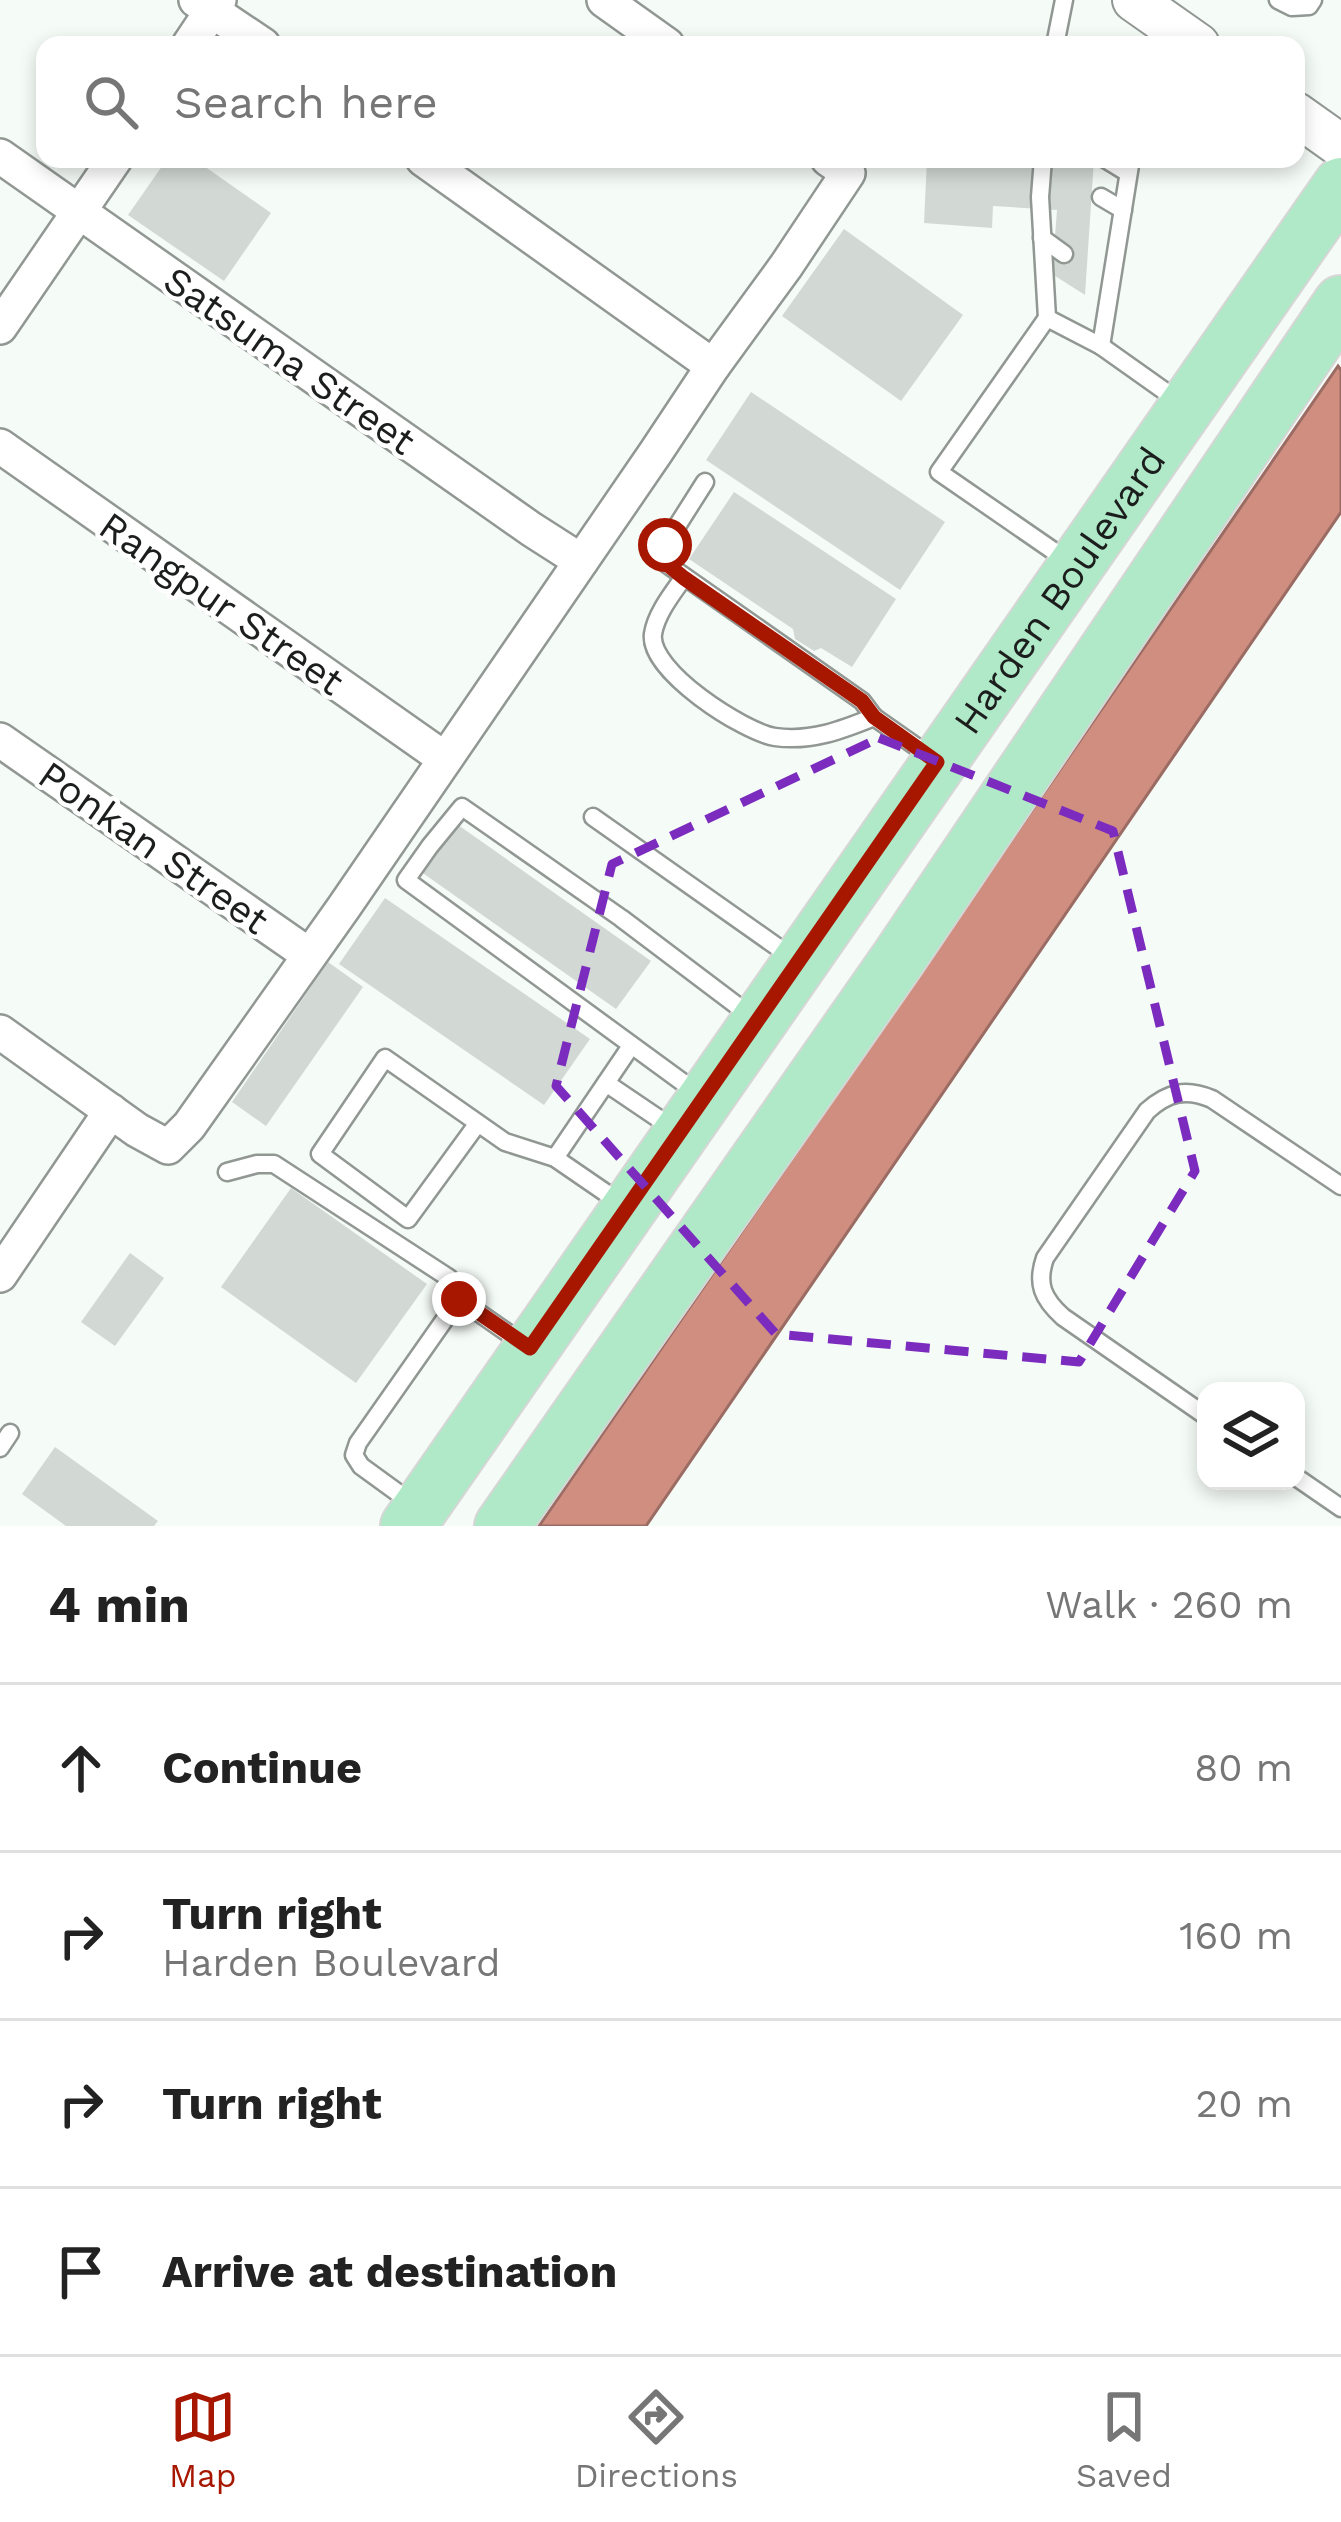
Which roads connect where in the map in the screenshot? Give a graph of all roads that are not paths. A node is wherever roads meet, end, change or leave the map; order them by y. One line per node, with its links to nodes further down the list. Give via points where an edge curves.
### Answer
1 (604, 0): 9 (street)
2 (1064, 0): 10 (lane)
3 (1134, 0): 11 (street)
4 (1278, 0): 5 (lane, via 1292,7)
5 (1313, 0)
6 (209, 3): 7 (street); 8 (street)
7 (193, 36)
8 (251, 36)
9 (655, 36)
10 (1057, 36)
11 (1185, 36)
12 (1305, 120): 13 (street)
13 (1341, 146)
14 (0, 156): 23 (street, Satsuma Street)
15 (109, 168): 23 (street)
16 (436, 168): 34 (street)
17 (837, 168): 34 (street, via 786,266)
18 (1042, 168): 25 (lane)
19 (1130, 168): 22 (lane)
20 (1341, 185): 35 (main road, Harden Boulevard)
21 (1101, 197): 22 (lane)
22 (1123, 210): 26 (lane)
23 (80, 212): 32 (street); 38 (street, Satsuma Street)
24 (1101, 234): 26 (lane)
25 (1042, 238): 27 (lane); 31 (lane)
26 (1118, 244): 29 (lane)
27 (1064, 254)
28 (1095, 274): 29 (lane)
29 (1111, 285): 33 (lane)
30 (1341, 303): 66 (main road, Harden Boulevard)
31 (1047, 318): 33 (lane); 39 (lane, via 939,472)
32 (0, 327)
33 (1101, 346): 35 (lane)
34 (713, 366): 38 (street)
35 (1186, 406): 39 (main road, Harden Boulevard)
36 (0, 446): 43 (street, Rangpur Street)
37 (705, 482): 40 (lane, via 665,545 668,565)
38 (581, 560): 43 (street)
39 (1074, 566): 44 (main road, Harden Boulevard)
40 (684, 578): 41 (lane); 41 (lane, via 652,635 665,667 692,690 771,736 833,734)
41 (874, 717): 44 (lane)
42 (0, 740): 46 (street, Ponkan Street)
43 (445, 759): 46 (street)
44 (937, 762): 47 (main road, Harden Boulevard)
45 (593, 817): 47 (lane)
46 (309, 955): 52 (street, via 168,1147)
47 (798, 962): 48 (main road, Harden Boulevard)
48 (757, 1022): 50 (lane, via 462,807 406,880); 53 (main road, Harden Boulevard)
49 (0, 1032): 52 (street)
50 (631, 1046): 51 (lane); 53 (lane)
51 (606, 1083): 53 (lane); 55 (lane)
52 (111, 1111): 59 (street)
53 (692, 1116): 58 (main road, Harden Boulevard)
54 (478, 1123): 54 (lane, via 385,1058 320,1154 408,1219); 55 (lane, via 505,1142)
55 (555, 1158): 58 (lane)
56 (227, 1172): 60 (lane, via 274,1164 449,1278)
57 (1341, 1186): 62 (lane, via 1212,1099 1180,1092 1148,1111 1045,1258 1040,1288 1049,1305)
58 (628, 1208): 61 (main road, Harden Boulevard)
59 (0, 1275)
60 (459, 1299): 61 (lane); 65 (lane, via 355,1455)
61 (530, 1348): 65 (main road, Harden Boulevard)
62 (1197, 1410)
63 (1305, 1483): 64 (lane)
64 (1341, 1508)
65 (414, 1517)
66 (502, 1526)

